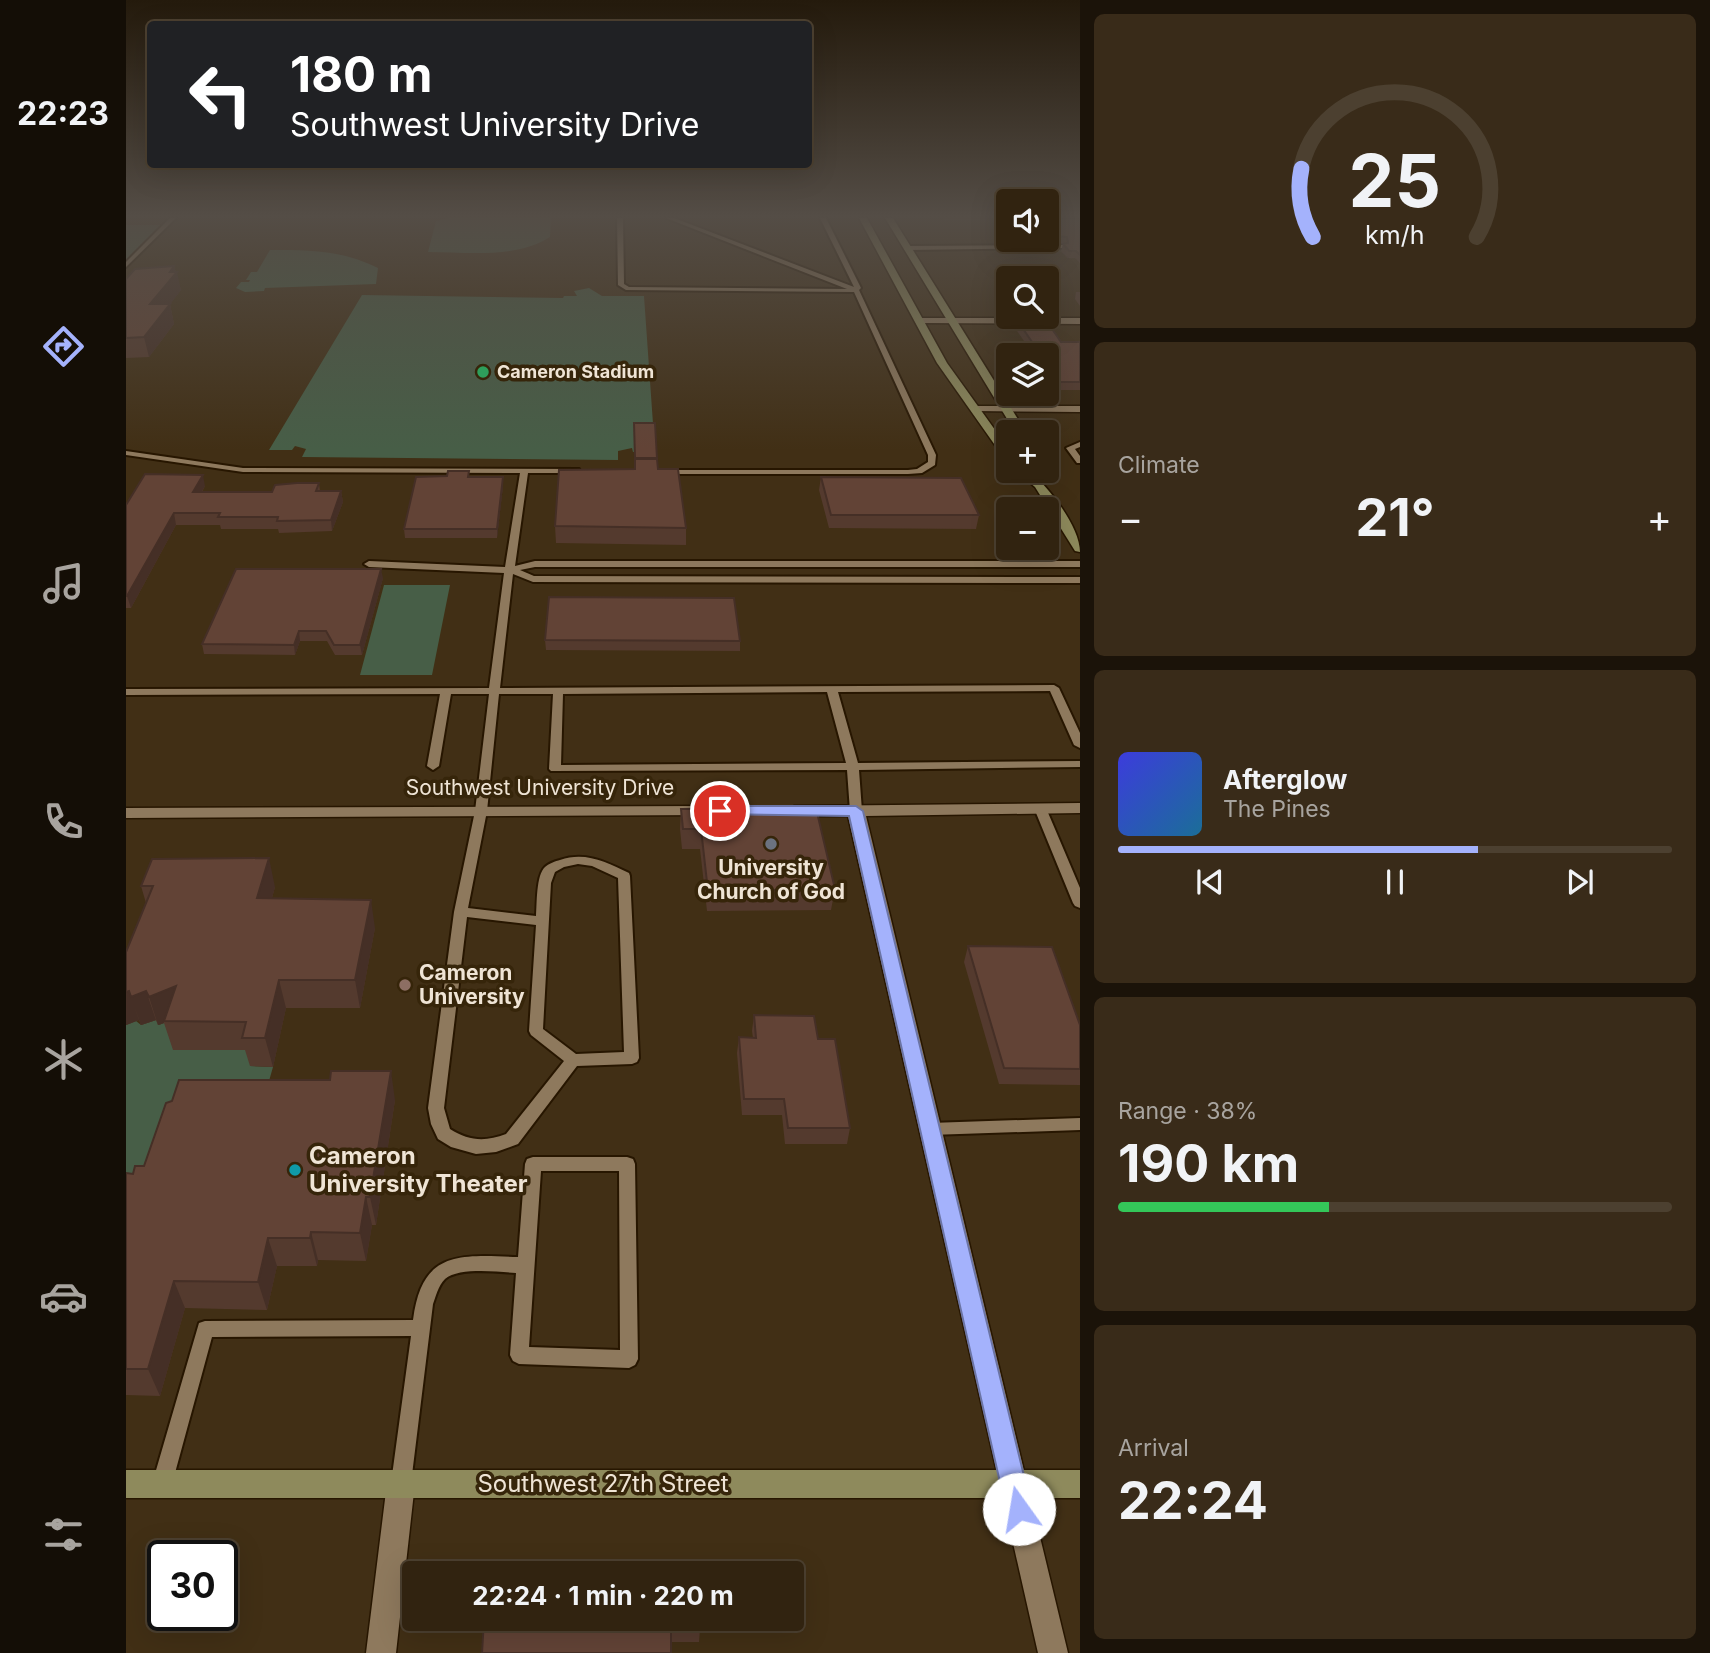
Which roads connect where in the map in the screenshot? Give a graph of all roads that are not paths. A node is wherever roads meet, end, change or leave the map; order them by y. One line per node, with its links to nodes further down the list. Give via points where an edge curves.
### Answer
1 (860, 295): 17 (lane, via 932,463 895,472)
2 (906, 295): 4 (main road)
3 (936, 295): 5 (main road)
4 (920, 321): 5 (street); 7 (main road, via 942,363)
5 (952, 321): 6 (street); 8 (main road)
6 (1080, 321)
7 (975, 408): 8 (street); 11 (main road)
8 (1004, 408): 9 (street); 10 (main road)
9 (1080, 409)
10 (1012, 420)
11 (996, 439)
12 (1080, 444): 14 (lane, via 1070,448)
13 (126, 453): 15 (lane, via 243,470)
14 (1080, 461)
15 (524, 471): 16 (lane); 23 (lane)
16 (590, 471)
17 (656, 472)
18 (1037, 483): 19 (main road)
19 (1039, 485): 20 (main road)
20 (1080, 548)
21 (369, 564): 23 (lane)
22 (1080, 564): 23 (lane, via 535,564)
23 (510, 570): 24 (lane, via 533,579); 29 (lane)
24 (1080, 580)
25 (832, 690): 27 (lane); 30 (lane, via 1054,688); 33 (lane)
26 (446, 691): 28 (lane); 29 (lane); 32 (lane)
27 (558, 691): 29 (lane); 33 (lane, via 555,769)
28 (126, 692)
29 (494, 692): 36 (lane)
30 (1080, 745)
31 (1080, 764): 33 (lane)
32 (433, 766)
33 (853, 766): 39 (lane)
34 (1040, 808): 35 (street); 39 (street); 41 (lane)
35 (1079, 810)
36 (481, 811): 37 (street, Southwest University Drive); 40 (street, Southwest University Drive); 42 (lane)
37 (720, 811)
38 (774, 811): 39 (street)
39 (856, 811): 46 (street)
40 (126, 813)
41 (1080, 903)
42 (461, 912): 43 (lane); 44 (lane, via 436,1108 444,1133 476,1147 512,1139)
43 (542, 921): 44 (lane, via 536,1031); 44 (lane, via 549,870 563,862 594,860 624,876 632,1058)
44 (573, 1060)
45 (1080, 1125): 46 (lane)
46 (930, 1129): 53 (street)
47 (525, 1265): 47 (lane, via 519,1355 629,1359 627,1164 533,1164); 48 (lane, via 456,1266 440,1273 424,1304)
48 (420, 1328): 49 (lane); 51 (lane, via 205,1329)
49 (401, 1483): 51 (main road, Southwest 27th Street); 53 (main road, Southwest 27th Street); 54 (street)
50 (126, 1484): 51 (main road, Southwest 27th Street)
51 (162, 1484)
52 (1080, 1484): 53 (main road, Southwest 27th Street)
53 (1014, 1485): 55 (street)
54 (381, 1653)
55 (1053, 1653)

